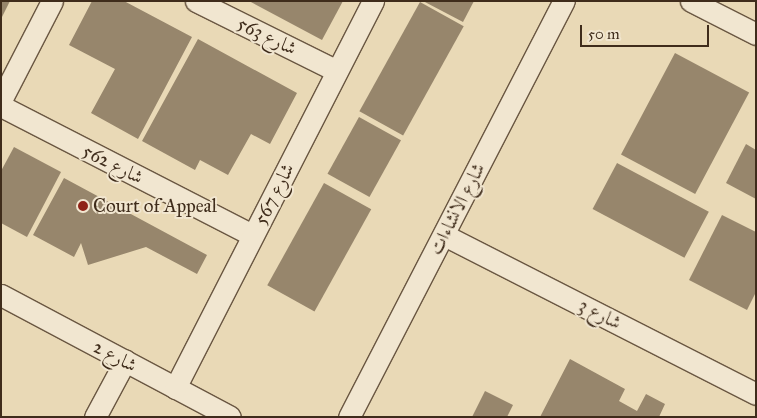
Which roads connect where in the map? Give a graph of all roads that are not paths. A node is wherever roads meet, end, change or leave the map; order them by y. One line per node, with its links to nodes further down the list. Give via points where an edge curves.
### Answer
1 (52, 1): 8 (street)
2 (196, 1): 7 (street, شارع 563)
3 (374, 1): 7 (street, شارع 567)
4 (564, 1): 10 (street, شارع الانشاءات)
5 (691, 1): 6 (street)
6 (756, 34)
7 (337, 71): 11 (street, شارع 567)
8 (1, 100)
9 (1, 106): 11 (street, شارع 562)
10 (444, 234): 15 (street, شارع 3); 18 (street, شارع الانشاءات)
11 (252, 235): 14 (street, شارع 567)
12 (1, 295): 13 (street, شارع 2)
13 (125, 361): 14 (street, شارع 2); 16 (street)
14 (175, 388): 17 (street, شارع 2)
15 (756, 394)
16 (95, 417)
17 (230, 417)
18 (349, 417)

